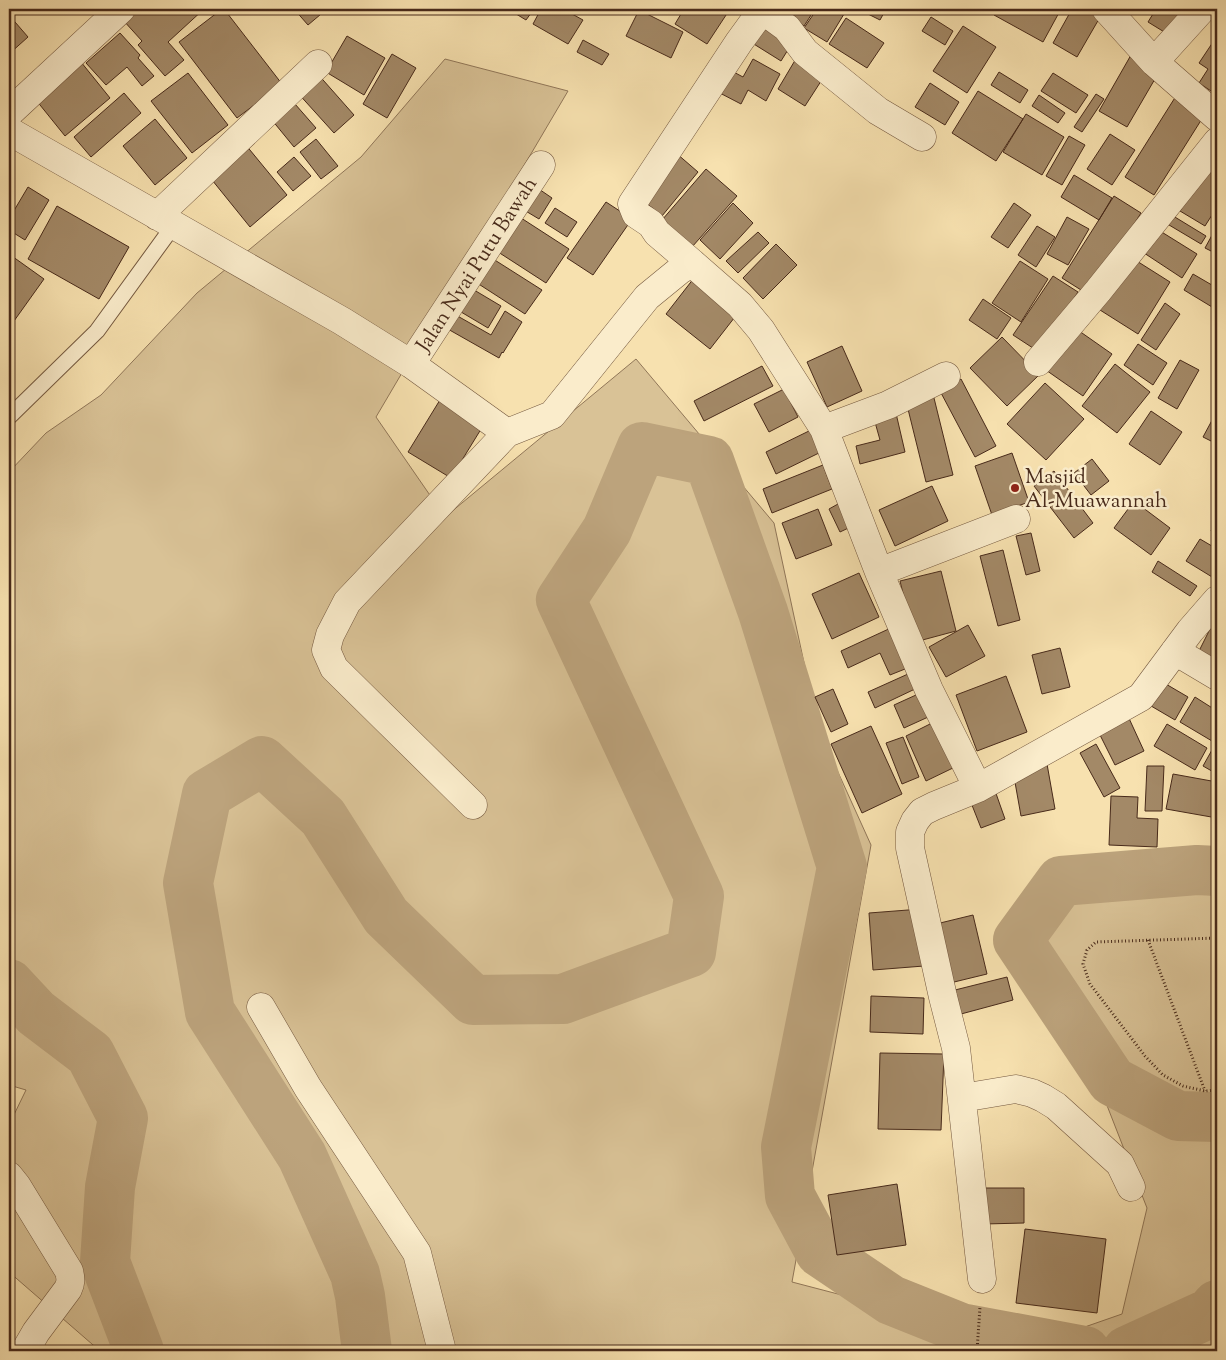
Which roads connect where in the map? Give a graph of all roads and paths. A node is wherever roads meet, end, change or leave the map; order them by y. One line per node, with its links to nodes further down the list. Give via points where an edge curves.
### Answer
1 (121, 9): 7 (street)
2 (762, 9): 10 (street, via 787,28 805,52 878,111); 14 (street, via 632,204 636,214)
3 (1106, 9): 5 (street)
4 (1202, 9): 5 (street)
5 (1154, 62): 8 (street)
6 (318, 64): 13 (street)
7 (9, 113)
8 (1217, 117)
9 (9, 131): 13 (street)
10 (922, 137)
11 (1217, 142): 15 (street)
12 (541, 165): 16 (street, Jalan Nyai Putu Bawah)
13 (165, 220): 16 (street, via 342,320); 18 (lane, via 97,331)
14 (692, 263): 19 (street, via 740,305 761,330); 20 (street, via 647,297 552,415)
15 (1038, 362)
16 (411, 364): 20 (street)
17 (946, 376): 19 (street, via 888,405)
18 (9, 417)
19 (824, 429): 22 (street)
20 (507, 433): 27 (street, via 346,602 326,650 334,668)
21 (1016, 519): 22 (street)
22 (879, 572): 26 (street, via 929,690)
23 (1217, 600): 24 (street)
24 (1176, 651): 25 (street); 26 (street, via 1140,697)
25 (1217, 676)
26 (978, 788): 33 (street, via 922,812 910,832 910,848 956,1048)
27 (473, 805)
28 (1217, 938): 29 (path)
29 (1148, 940): 32 (path); 32 (path, via 1096,942 1087,950 1083,964 1090,984 1163,1075 1183,1086)
30 (261, 1007): 39 (street, via 308,1088 417,1253)
31 (1217, 1090): 32 (path)
32 (1206, 1091)
33 (962, 1098): 35 (street, via 1016,1089 1043,1098 1120,1164); 36 (street)
34 (9, 1176): 38 (street, via 71,1278 68,1289)
35 (1132, 1187)
36 (982, 1279)
37 (979, 1327): 42 (path)
38 (25, 1351)
39 (442, 1351)
40 (731, 1351): 41 (path, via 750,1348)
41 (762, 1351)
42 (977, 1351)

